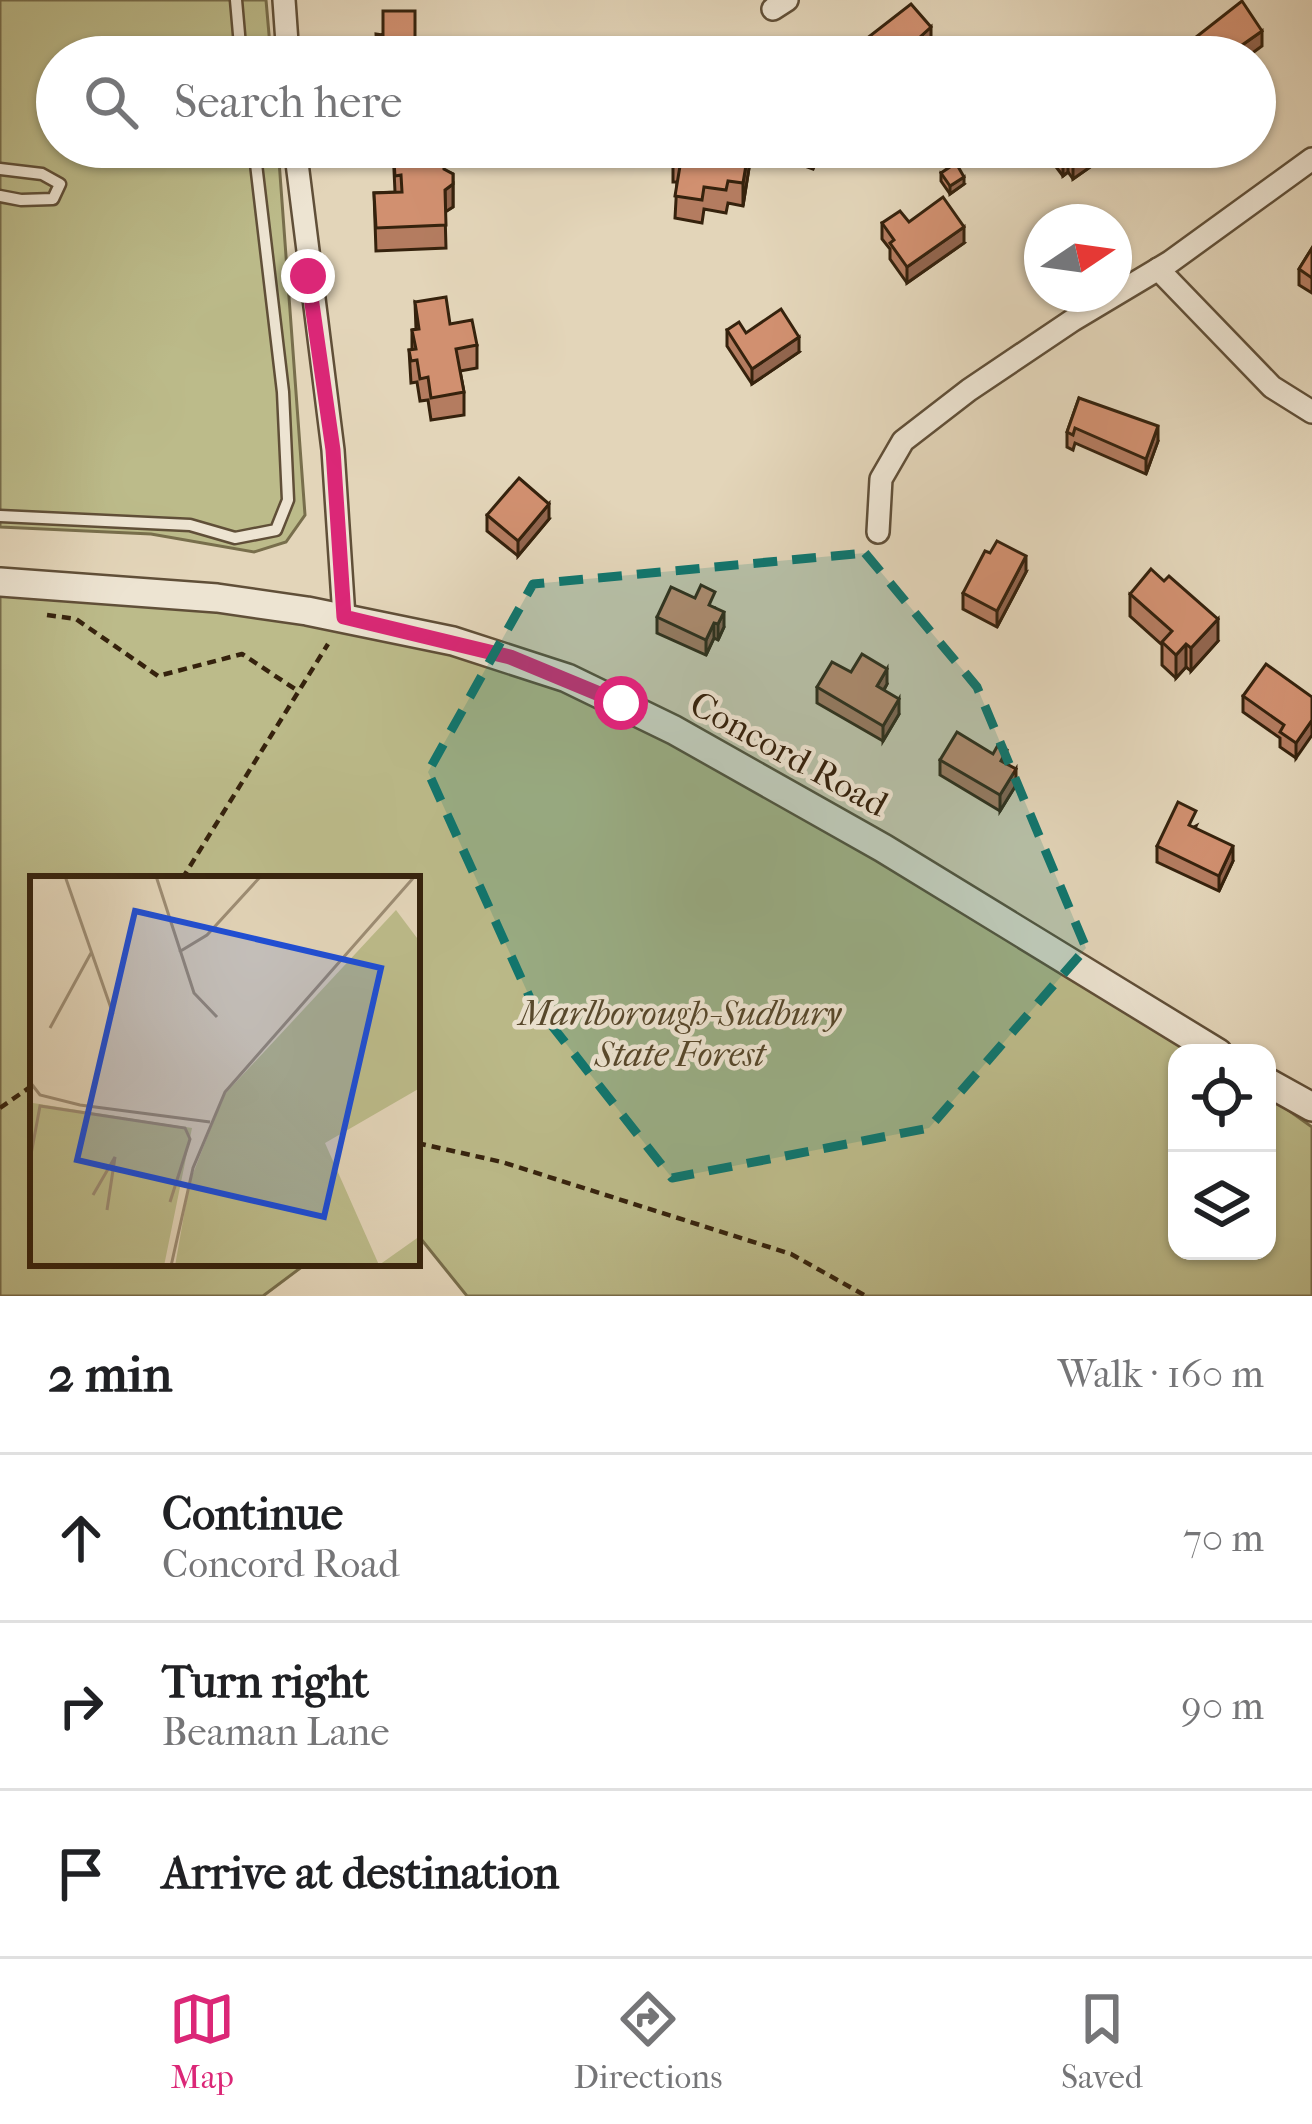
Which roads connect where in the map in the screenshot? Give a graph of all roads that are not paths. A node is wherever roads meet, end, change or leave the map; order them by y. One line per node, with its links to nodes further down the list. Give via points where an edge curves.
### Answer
1 (236, 0): 3 (lane)
2 (284, 0): 4 (street)
3 (239, 36)
4 (287, 36)
5 (1312, 159): 10 (street)
6 (257, 168): 12 (lane, via 284,392 288,500 276,530 235,538 190,525)
7 (298, 168): 15 (street, via 333,450)
8 (0, 169): 9 (lane, via 60,184 53,199)
9 (0, 196)
10 (1158, 269): 11 (street, via 1273,387); 13 (street, via 903,441 881,479)
11 (1312, 412)
12 (0, 516)
13 (878, 532)
14 (0, 582): 15 (street, Concord Road, via 217,598)
15 (344, 617): 16 (street, Concord Road, via 510,657 621,703 935,878)
16 (1203, 1044)
17 (1276, 1087): 18 (street)
18 (1312, 1107)

